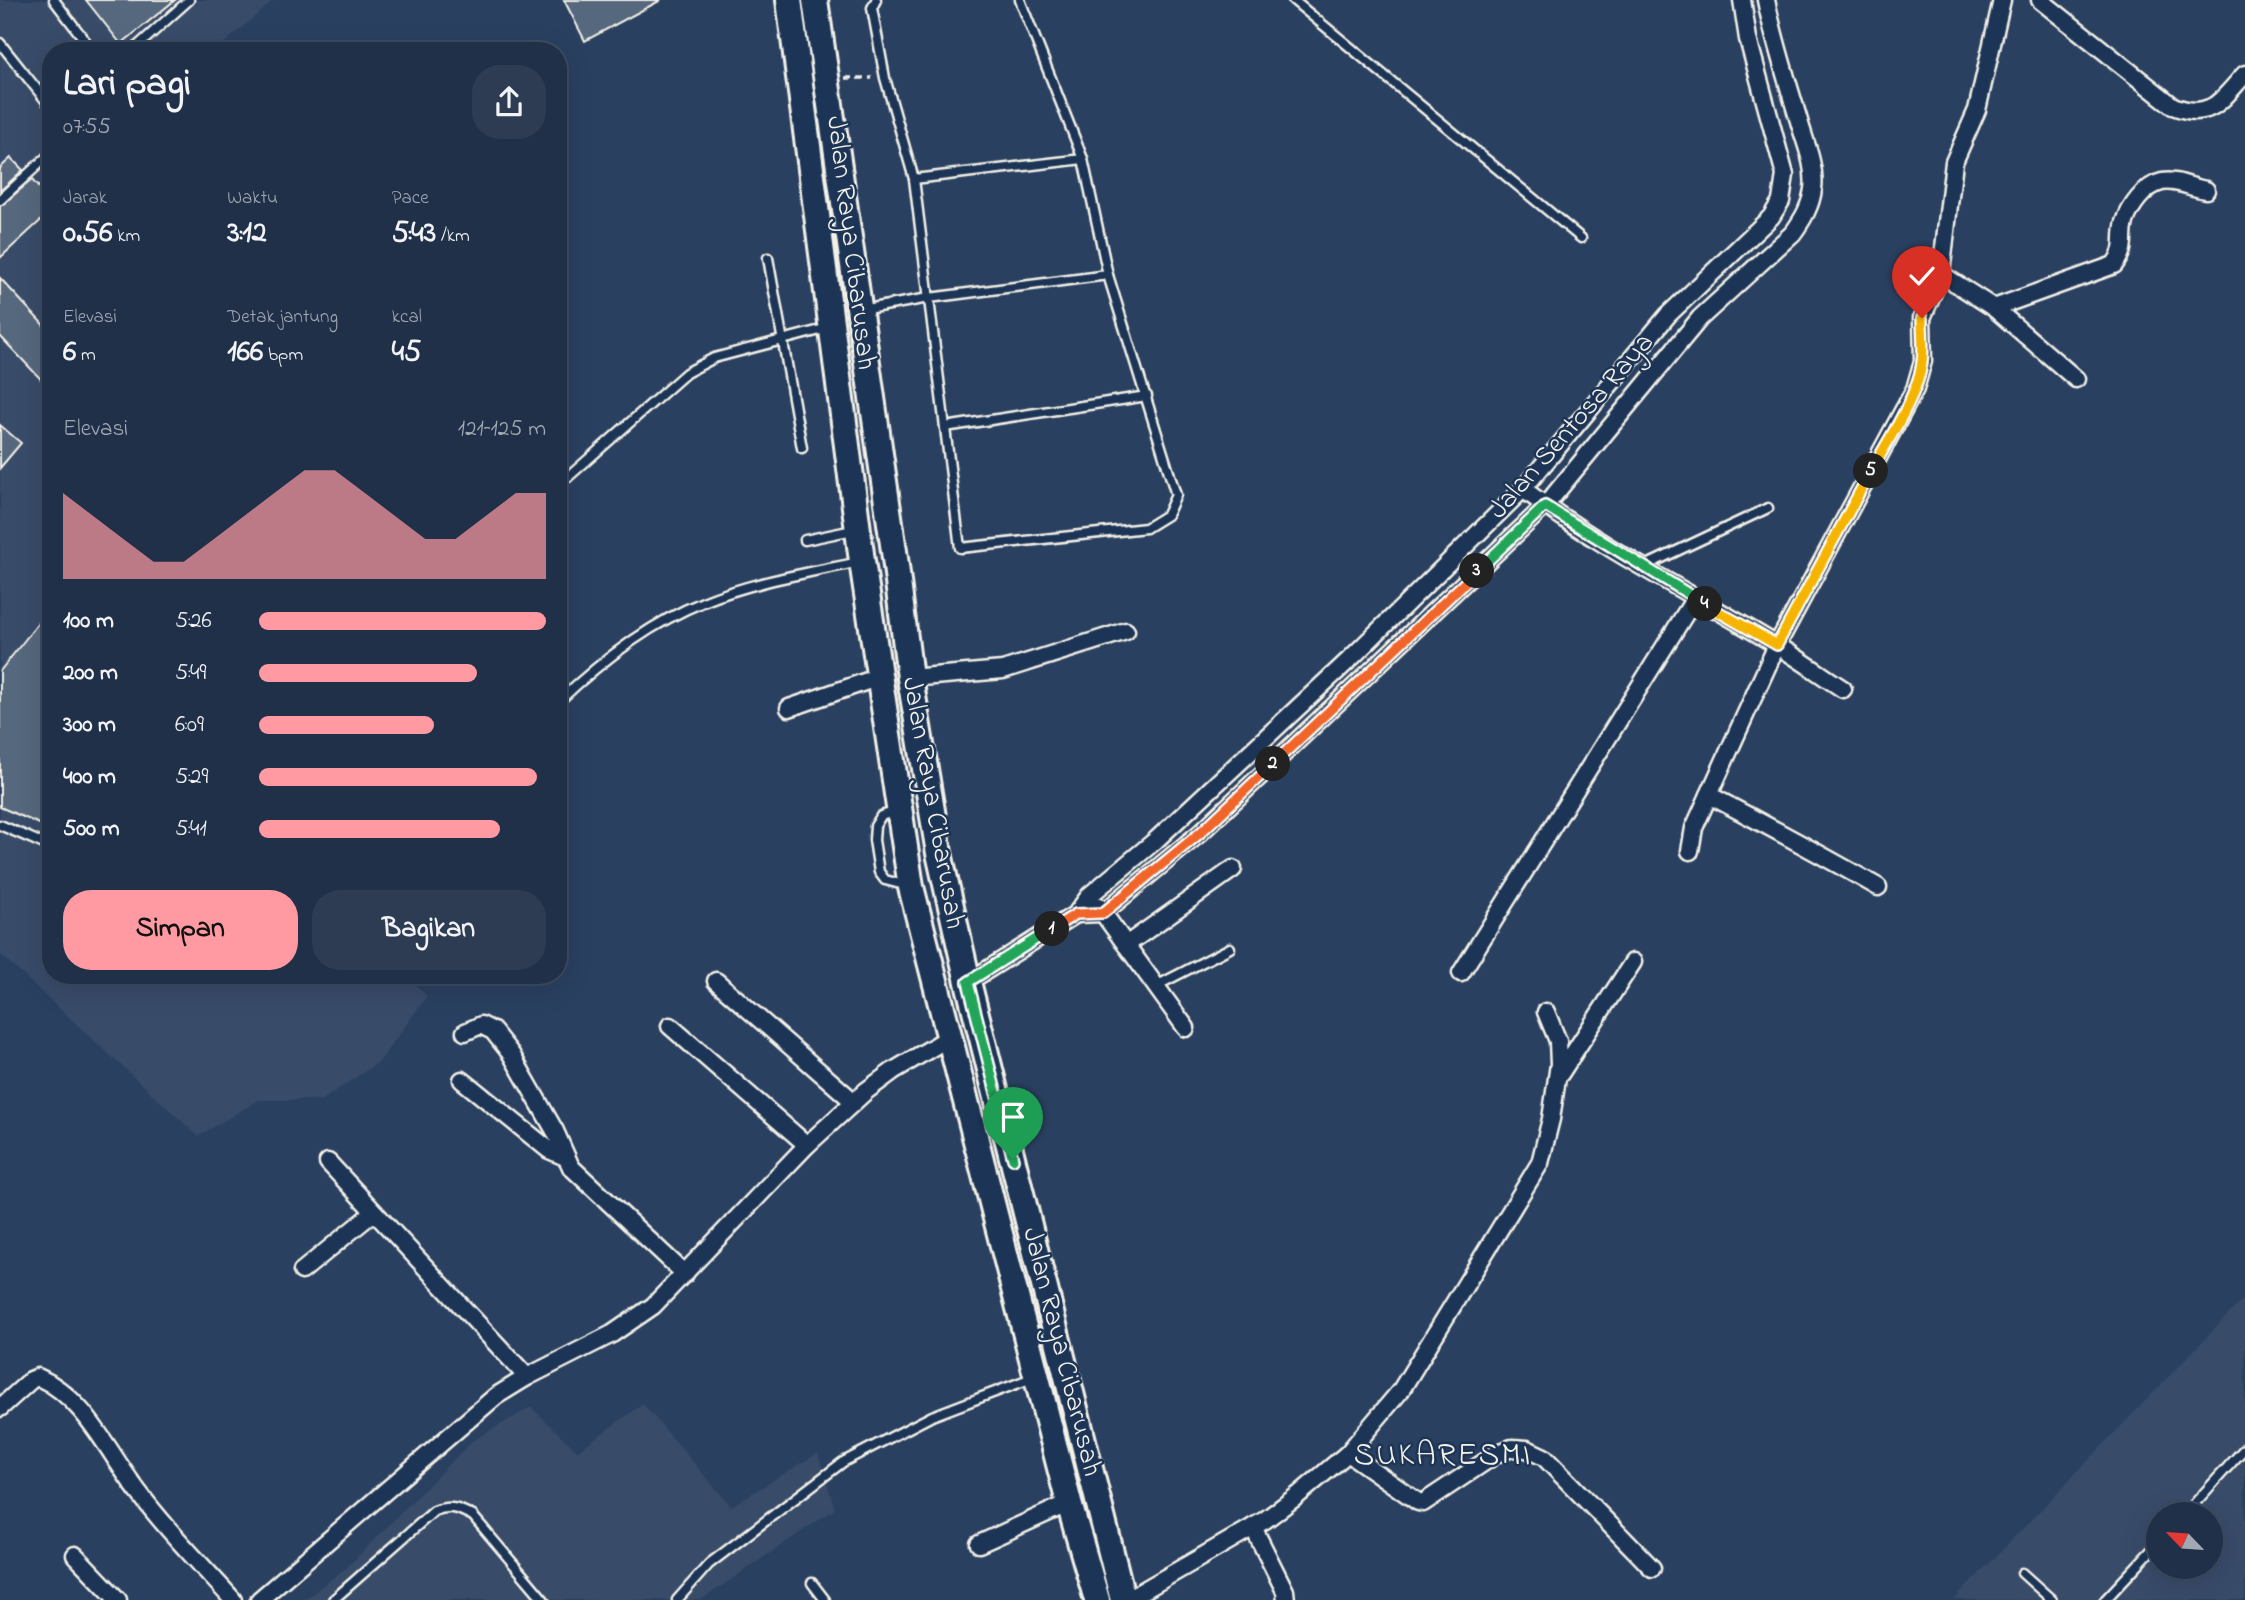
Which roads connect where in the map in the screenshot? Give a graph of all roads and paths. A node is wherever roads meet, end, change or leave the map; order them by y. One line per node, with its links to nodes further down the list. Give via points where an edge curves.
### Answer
1 (54, 0): 12 (lane)
2 (189, 0): 13 (lane)
3 (789, 0): 31 (main road, Jalan Raya Cibarusah)
4 (815, 0): 16 (main road, Jalan Raya Cibarusah)
5 (876, 0): 17 (lane, via 872,8)
6 (1020, 0): 19 (lane)
7 (1293, 0): 24 (lane)
8 (1742, 0): 38 (street, Jalan Sentosa Raya, via 1785,175 1781,201 1771,217 1668,315)
9 (1766, 0): 39 (street, Jalan Sentosa Raya, via 1811,164 1810,204 1793,233 1700,318)
10 (2003, 0): 26 (street, via 1977,110 1954,162)
11 (2040, 0): 15 (street, via 2173,106 2189,112 2210,110)
12 (86, 42)
13 (142, 42)
14 (0, 43): 18 (lane)
15 (2245, 74)
16 (825, 78): 17 (path); 30 (main road, Jalan Raya Cibarusah)
17 (885, 78): 21 (lane)
18 (42, 96)
19 (1083, 159): 21 (lane); 27 (lane)
20 (42, 161): 23 (lane)
21 (914, 179): 28 (lane)
22 (2206, 190): 29 (street, via 2161,182 2136,201 2124,224 2124,245 2114,265)
23 (0, 200)
24 (1581, 237)
25 (768, 258): 32 (lane)
26 (1941, 274): 29 (street); 47 (street, via 1922,318 1923,361 1910,401)
27 (1108, 275): 28 (lane); 34 (lane)
28 (929, 298): 30 (lane); 35 (lane)
29 (1994, 308): 33 (street)
30 (859, 310): 49 (main road, Jalan Raya Cibarusah)
31 (831, 327): 32 (lane); 41 (main road, Jalan Raya Cibarusah)
32 (783, 340): 36 (lane); 37 (lane, via 714,358 686,373)
33 (2076, 379)
34 (1147, 396): 35 (lane); 35 (lane, via 1176,495 1167,515 1146,528 960,548)
35 (945, 427)
36 (802, 448)
37 (567, 478)
38 (1523, 489): 39 (street); 59 (street, Jalan Sentosa Raya, via 1329,679)
39 (1545, 506): 44 (street); 60 (street, Jalan Sentosa Raya, via 1200,833)
40 (1768, 508): 44 (lane)
41 (857, 529): 42 (lane); 43 (main road, Jalan Raya Cibarusah)
42 (805, 540)
43 (862, 561): 48 (main road, Jalan Raya Cibarusah); 51 (lane, via 704,601 619,650)
44 (1643, 567): 45 (street)
45 (1695, 598): 47 (street); 65 (street)
46 (1126, 631): 49 (street, via 1003,670)
47 (1777, 645): 50 (street); 53 (street)
48 (879, 677): 52 (street); 73 (main road, Jalan Raya Cibarusah, via 911,887)
49 (910, 678): 67 (main road, Jalan Raya Cibarusah, via 939,853)
50 (1843, 689)
51 (567, 694)
52 (789, 708)
53 (1709, 795): 56 (street); 58 (street)
54 (0, 825): 55 (lane)
55 (42, 843)
56 (1689, 851)
57 (1233, 870): 62 (street)
58 (1878, 887)
59 (1090, 895): 60 (street); 61 (street, Jalan Sentosa Raya)
60 (1103, 913): 61 (street); 62 (street)
61 (1076, 914): 67 (street, Jalan Sentosa Raya)
62 (1126, 945): 68 (street)
63 (1230, 948): 68 (lane)
64 (1633, 962): 74 (street)
65 (1461, 973)
66 (716, 981): 76 (street)
67 (968, 982): 105 (main road, Jalan Raya Cibarusah)
68 (1156, 986): 71 (street)
69 (1546, 1012): 74 (street, via 1558,1041)
70 (670, 1026): 77 (street)
71 (1186, 1028)
72 (465, 1032): 78 (street, via 481,1025 493,1031 555,1131)
73 (950, 1037): 76 (street, via 893,1071); 83 (main road, Jalan Raya Cibarusah)
74 (1558, 1076): 87 (street, via 1540,1163 1401,1390)
75 (462, 1080): 78 (street, via 549,1150)
76 (854, 1102): 77 (street)
77 (807, 1145): 82 (street)
78 (565, 1157): 82 (street, via 578,1175)
79 (328, 1162): 80 (street)
80 (374, 1212): 81 (street); 84 (street)
81 (302, 1271)
82 (685, 1274): 84 (street, via 653,1306 612,1334)
83 (1037, 1376): 89 (main road, Jalan Raya Cibarusah); 102 (lane, via 932,1416 843,1462 709,1563)
84 (527, 1377): 99 (street, via 496,1396)
85 (0, 1408): 98 (street, via 38,1377 56,1385 104,1442 141,1497)
86 (2245, 1448): 88 (lane)
87 (1348, 1453): 90 (street); 94 (street, via 1423,1503 1498,1453 1512,1448 1536,1452)
88 (2196, 1502)
89 (1069, 1503): 91 (street); 104 (main road, Jalan Raya Cibarusah)
90 (1253, 1527): 105 (street); 106 (street)
91 (979, 1544)
92 (75, 1555): 97 (street)
93 (2146, 1556): 108 (lane)
94 (1652, 1569)
95 (2022, 1573): 107 (lane)
96 (812, 1583): 103 (lane)
97 (118, 1600)
98 (233, 1600)
99 (260, 1600)
100 (333, 1600): 101 (lane, via 434,1511 446,1507 473,1516)
101 (544, 1600)
102 (677, 1600)
103 (825, 1600)
104 (1097, 1600)
105 (1123, 1600)
106 (1286, 1600)
107 (2052, 1600)
108 (2105, 1600)

